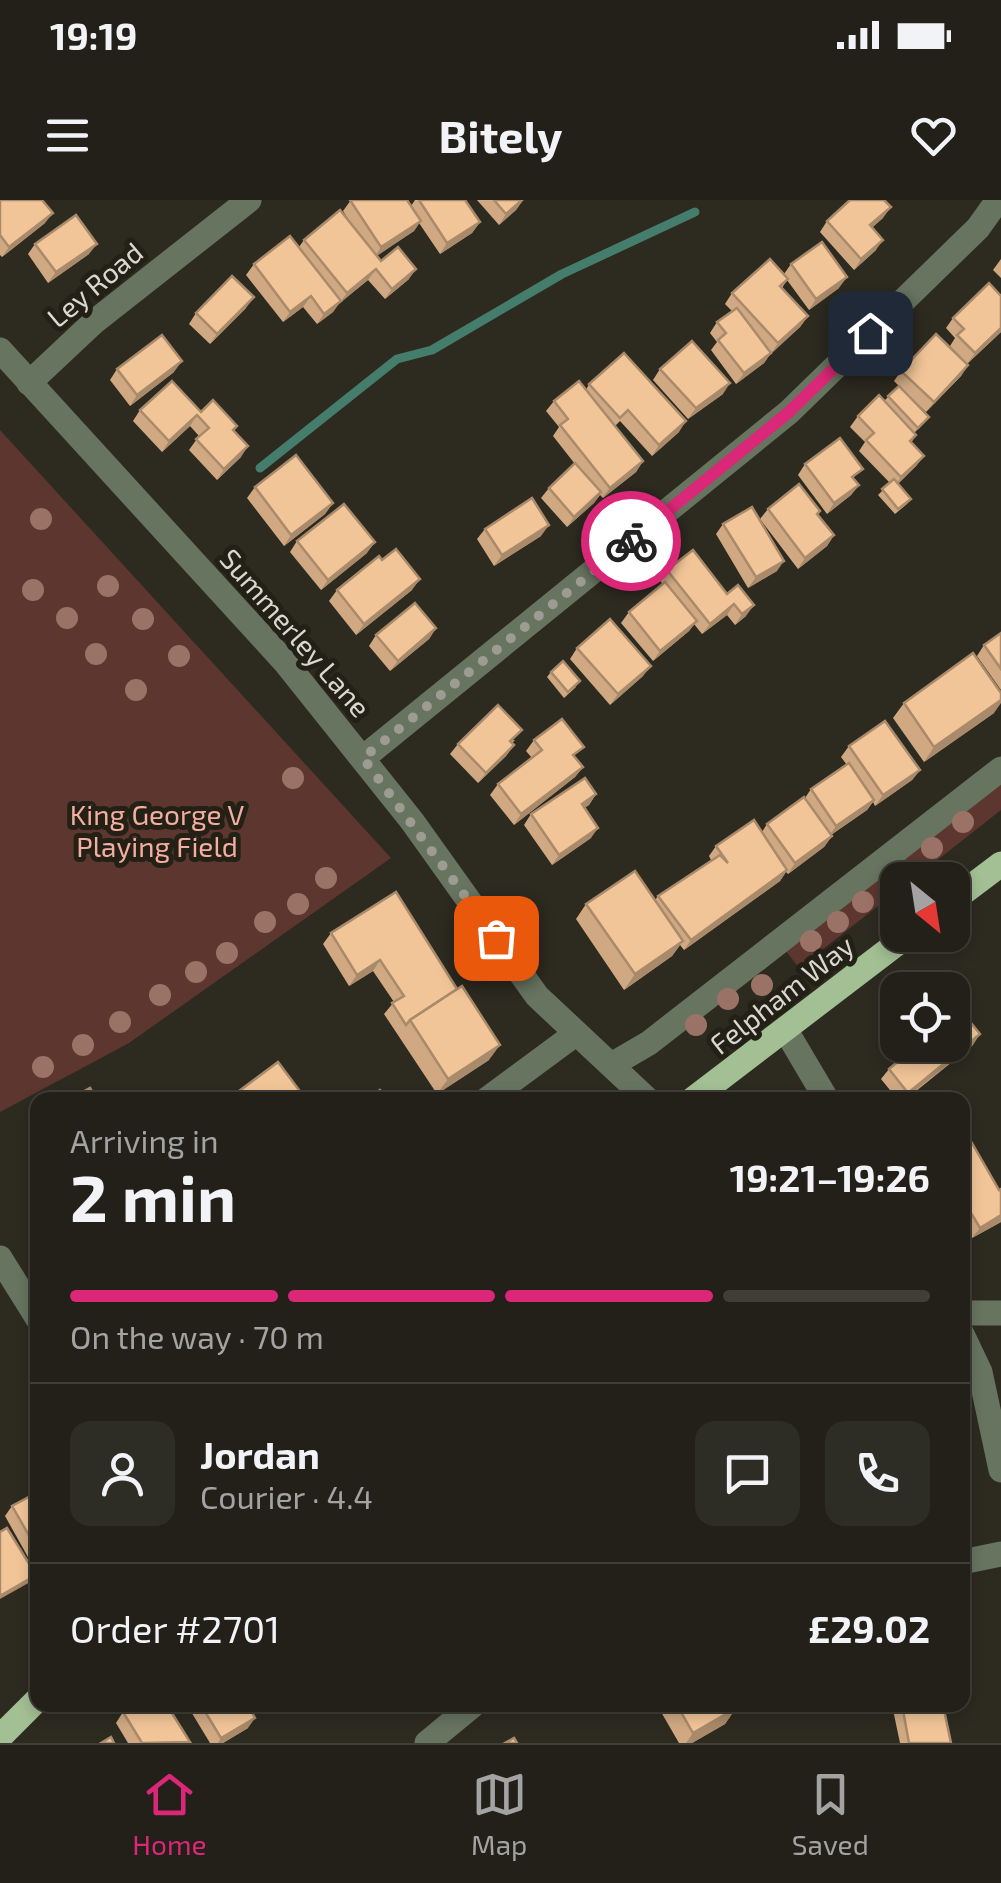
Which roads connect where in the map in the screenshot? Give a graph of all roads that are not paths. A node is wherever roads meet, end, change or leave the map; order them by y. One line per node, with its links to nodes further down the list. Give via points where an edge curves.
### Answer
1 (249, 200): 4 (street, Ley Road)
2 (998, 200): 5 (street, via 978,228 789,412)
3 (0, 350): 4 (street, Summerley Lane)
4 (29, 382): 5 (street, Summerley Lane, via 286,662)
5 (363, 758): 11 (street, Summerley Lane, via 537,996)
6 (1001, 769): 12 (street, via 649,1043)
7 (1001, 864): 8 (main road)
8 (970, 887)
9 (886, 952): 10 (main road, Felpham Way)
10 (785, 1028): 15 (main road, Felpham Way); 16 (street)
11 (574, 1035): 12 (street, Summerley Lane); 13 (street)
12 (613, 1064): 14 (street, Summerley Lane)
13 (497, 1092)
14 (640, 1092)
15 (702, 1092)
16 (822, 1092)
17 (0, 1258): 18 (street)
18 (30, 1306)
19 (1001, 1313): 20 (street)
20 (970, 1314)
21 (970, 1351): 22 (street)
22 (1001, 1470)
23 (1001, 1554): 24 (street)
24 (970, 1560)
25 (30, 1707): 27 (main road)
26 (465, 1712): 28 (street)
27 (0, 1736)
28 (427, 1743)

